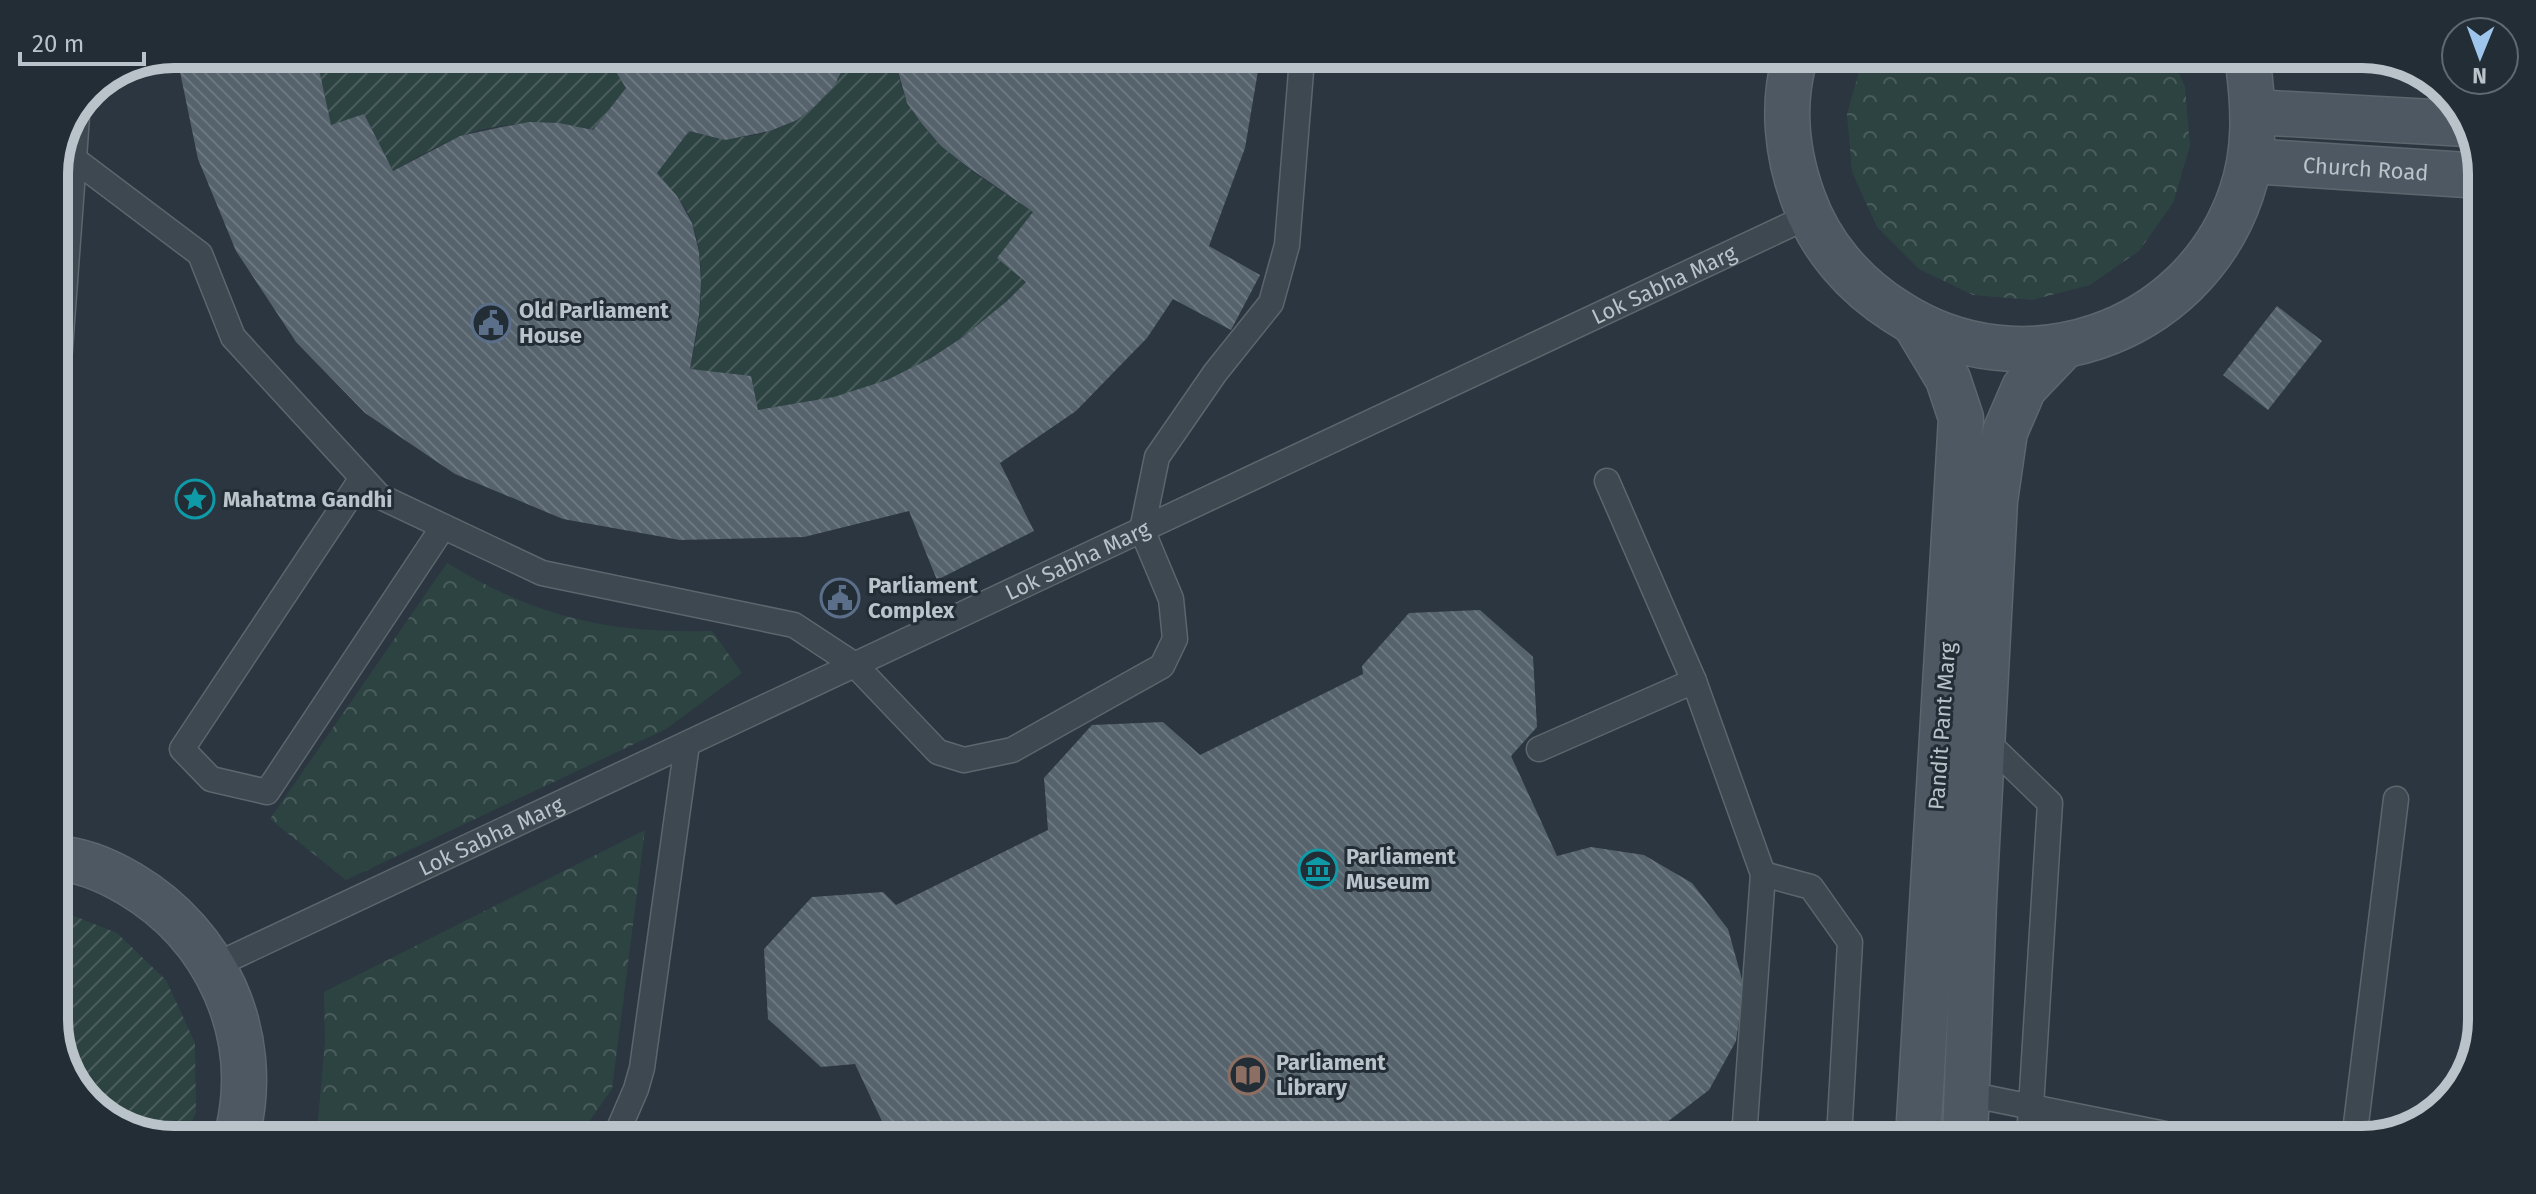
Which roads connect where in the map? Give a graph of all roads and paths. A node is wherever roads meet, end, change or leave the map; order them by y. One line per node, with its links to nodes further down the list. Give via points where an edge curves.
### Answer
1 (1301, 68): 17 (lane, via 1287,245 1271,303 1157,457)
2 (1792, 68): 10 (street, via 1787,125 1793,171)
3 (2249, 68): 4 (street)
4 (2254, 112): 5 (street); 8 (street)
5 (2455, 123)
6 (76, 134): 7 (lane)
7 (74, 159): 11 (lane); 14 (lane, via 200,254 233,337)
8 (2250, 161): 9 (street, Church Road); 13 (street, via 2227,227 2185,282 2130,323)
9 (2468, 175)
10 (1809, 216): 12 (street, via 1836,259 1872,297); 17 (lane, Lok Sabha Marg)
11 (68, 240)
12 (1915, 324): 13 (street, via 1988,348); 33 (street, Pandit Pant Marg, via 1948,379 1961,418)
13 (2064, 346): 20 (street, Pandit Pant Marg, via 2024,388 2005,432 1995,501)
14 (362, 478): 16 (lane, via 379,496); 16 (lane, via 182,749 211,779 267,792)
15 (1607, 481): 19 (lane)
16 (443, 527): 18 (lane, via 542,573 794,625)
17 (1142, 530): 18 (lane, Lok Sabha Marg); 18 (lane, via 1171,599 1175,639 1162,666 1012,750 964,760 938,752)
18 (855, 665): 21 (lane, Lok Sabha Marg)
19 (1694, 681): 22 (lane); 25 (lane)
20 (1983, 738): 27 (street, Pandit Pant Marg); 28 (lane, via 2050,803)
21 (687, 744): 26 (lane, Lok Sabha Marg); 30 (lane, via 642,1068)
22 (1539, 749)
23 (2396, 799): 37 (lane)
24 (68, 861): 26 (street, via 92,866 149,895 196,940)
25 (1763, 874): 31 (lane); 32 (lane, via 1811,887 1850,942)
26 (214, 966): 29 (street, via 241,1037 245,1075)
27 (1968, 1094): 28 (lane); 34 (street, Pandit Pant Marg)
28 (2031, 1107): 35 (lane); 36 (lane)
29 (239, 1126)
30 (620, 1126)
31 (1745, 1126)
32 (1840, 1126)
33 (1919, 1126)
34 (1966, 1126)
35 (2030, 1126)
36 (2125, 1126)
37 (2356, 1126)

